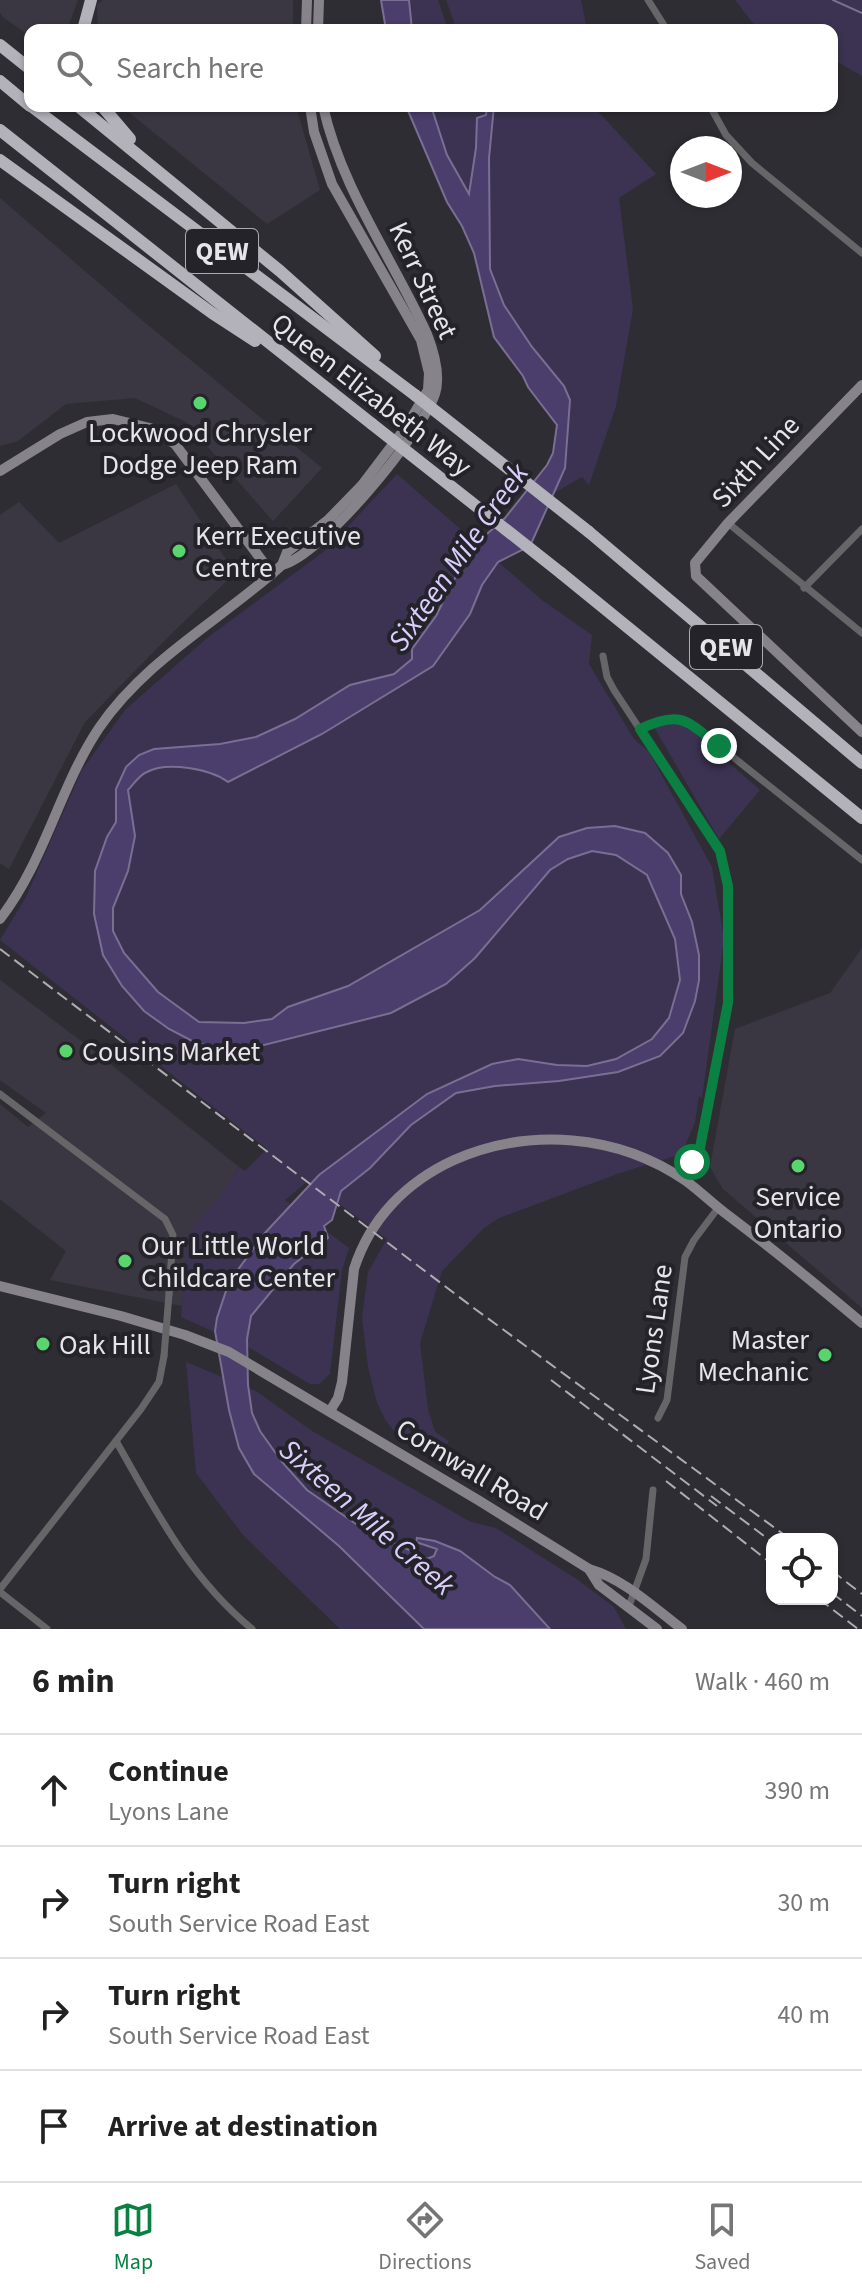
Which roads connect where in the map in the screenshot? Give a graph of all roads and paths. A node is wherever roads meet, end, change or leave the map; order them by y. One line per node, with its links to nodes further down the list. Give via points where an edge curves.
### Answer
1 (91, 0): 5 (highway)
2 (307, 0): 6 (main road)
3 (319, 0): 7 (main road)
4 (648, 0): 8 (street)
5 (85, 24)
6 (306, 24)
7 (318, 24)
8 (663, 24)
9 (0, 45): 10 (highway)
10 (24, 64)
11 (0, 81): 12 (highway, Queen Elizabeth Way / QEW)
12 (24, 101)
13 (38, 112): 25 (highway, Queen Elizabeth Way / QEW)
14 (86, 112): 20 (highway)
15 (107, 112): 20 (highway)
16 (311, 112): 29 (main road, Kerr Street, via 332,184 421,340 428,390 362,485 287,552)
17 (324, 112): 29 (main road, Kerr Street, via 347,178 427,334 436,362 436,391 414,432 352,508 311,548)
18 (713, 112): 22 (street, via 752,163)
19 (0, 130): 23 (highway, Queen Elizabeth Way / QEW)
20 (144, 157): 25 (highway, via 280,271)
21 (0, 160): 23 (highway)
22 (862, 253)
23 (319, 383): 37 (highway, Queen Elizabeth Way / QEW, bridge)
24 (862, 385): 27 (main road, Sixth Line)
25 (415, 395): 36 (highway, Queen Elizabeth Way / QEW, bridge, via 589,532)
26 (0, 471): 30 (main road, via 87,422 113,419 150,428 175,444)
27 (728, 523): 31 (street); 35 (main road, Sixth Line, via 695,563 696,576)
28 (862, 529): 31 (street)
29 (282, 565): 30 (main road, Kerr Street)
30 (272, 574): 39 (main road, Kerr Street, via 166,656 108,717 79,763 25,883)
31 (804, 588): 32 (street)
32 (862, 633)
33 (603, 656): 34 (street, via 607,677)
34 (640, 729): 38 (street, via 679,718 698,729); 41 (street, via 720,851 728,886 728,1003 699,1153)
35 (862, 732)
36 (862, 763)
37 (862, 818)
38 (862, 860)
39 (0, 919)
40 (0, 1094): 47 (street, bridge, via 165,1219 173,1235 164,1356 156,1386)
41 (680, 1177): 42 (main road); 45 (main road, via 631,1154 572,1139 487,1148 446,1164 411,1186 367,1236 359,1253 340,1393)
42 (718, 1208): 44 (main road); 46 (street, Lyons Lane, via 685,1257 667,1400)
43 (0, 1286): 45 (main road, Cornwall Road, via 185,1335 249,1362)
44 (862, 1323)
45 (330, 1411): 49 (main road, Cornwall Road)
46 (658, 1418)
47 (116, 1441): 50 (street); 54 (street, via 172,1541 225,1606)
48 (653, 1490): 51 (street, via 646,1559)
49 (589, 1569): 51 (main road, Cornwall Road); 52 (main road, Cornwall Road, via 599,1585)
50 (0, 1590): 53 (street)
51 (635, 1593): 52 (street); 56 (main road, Cornwall Road)
52 (629, 1606): 55 (main road, Cornwall Road)
53 (47, 1629)
54 (252, 1629)
55 (657, 1629)
56 (682, 1629)

